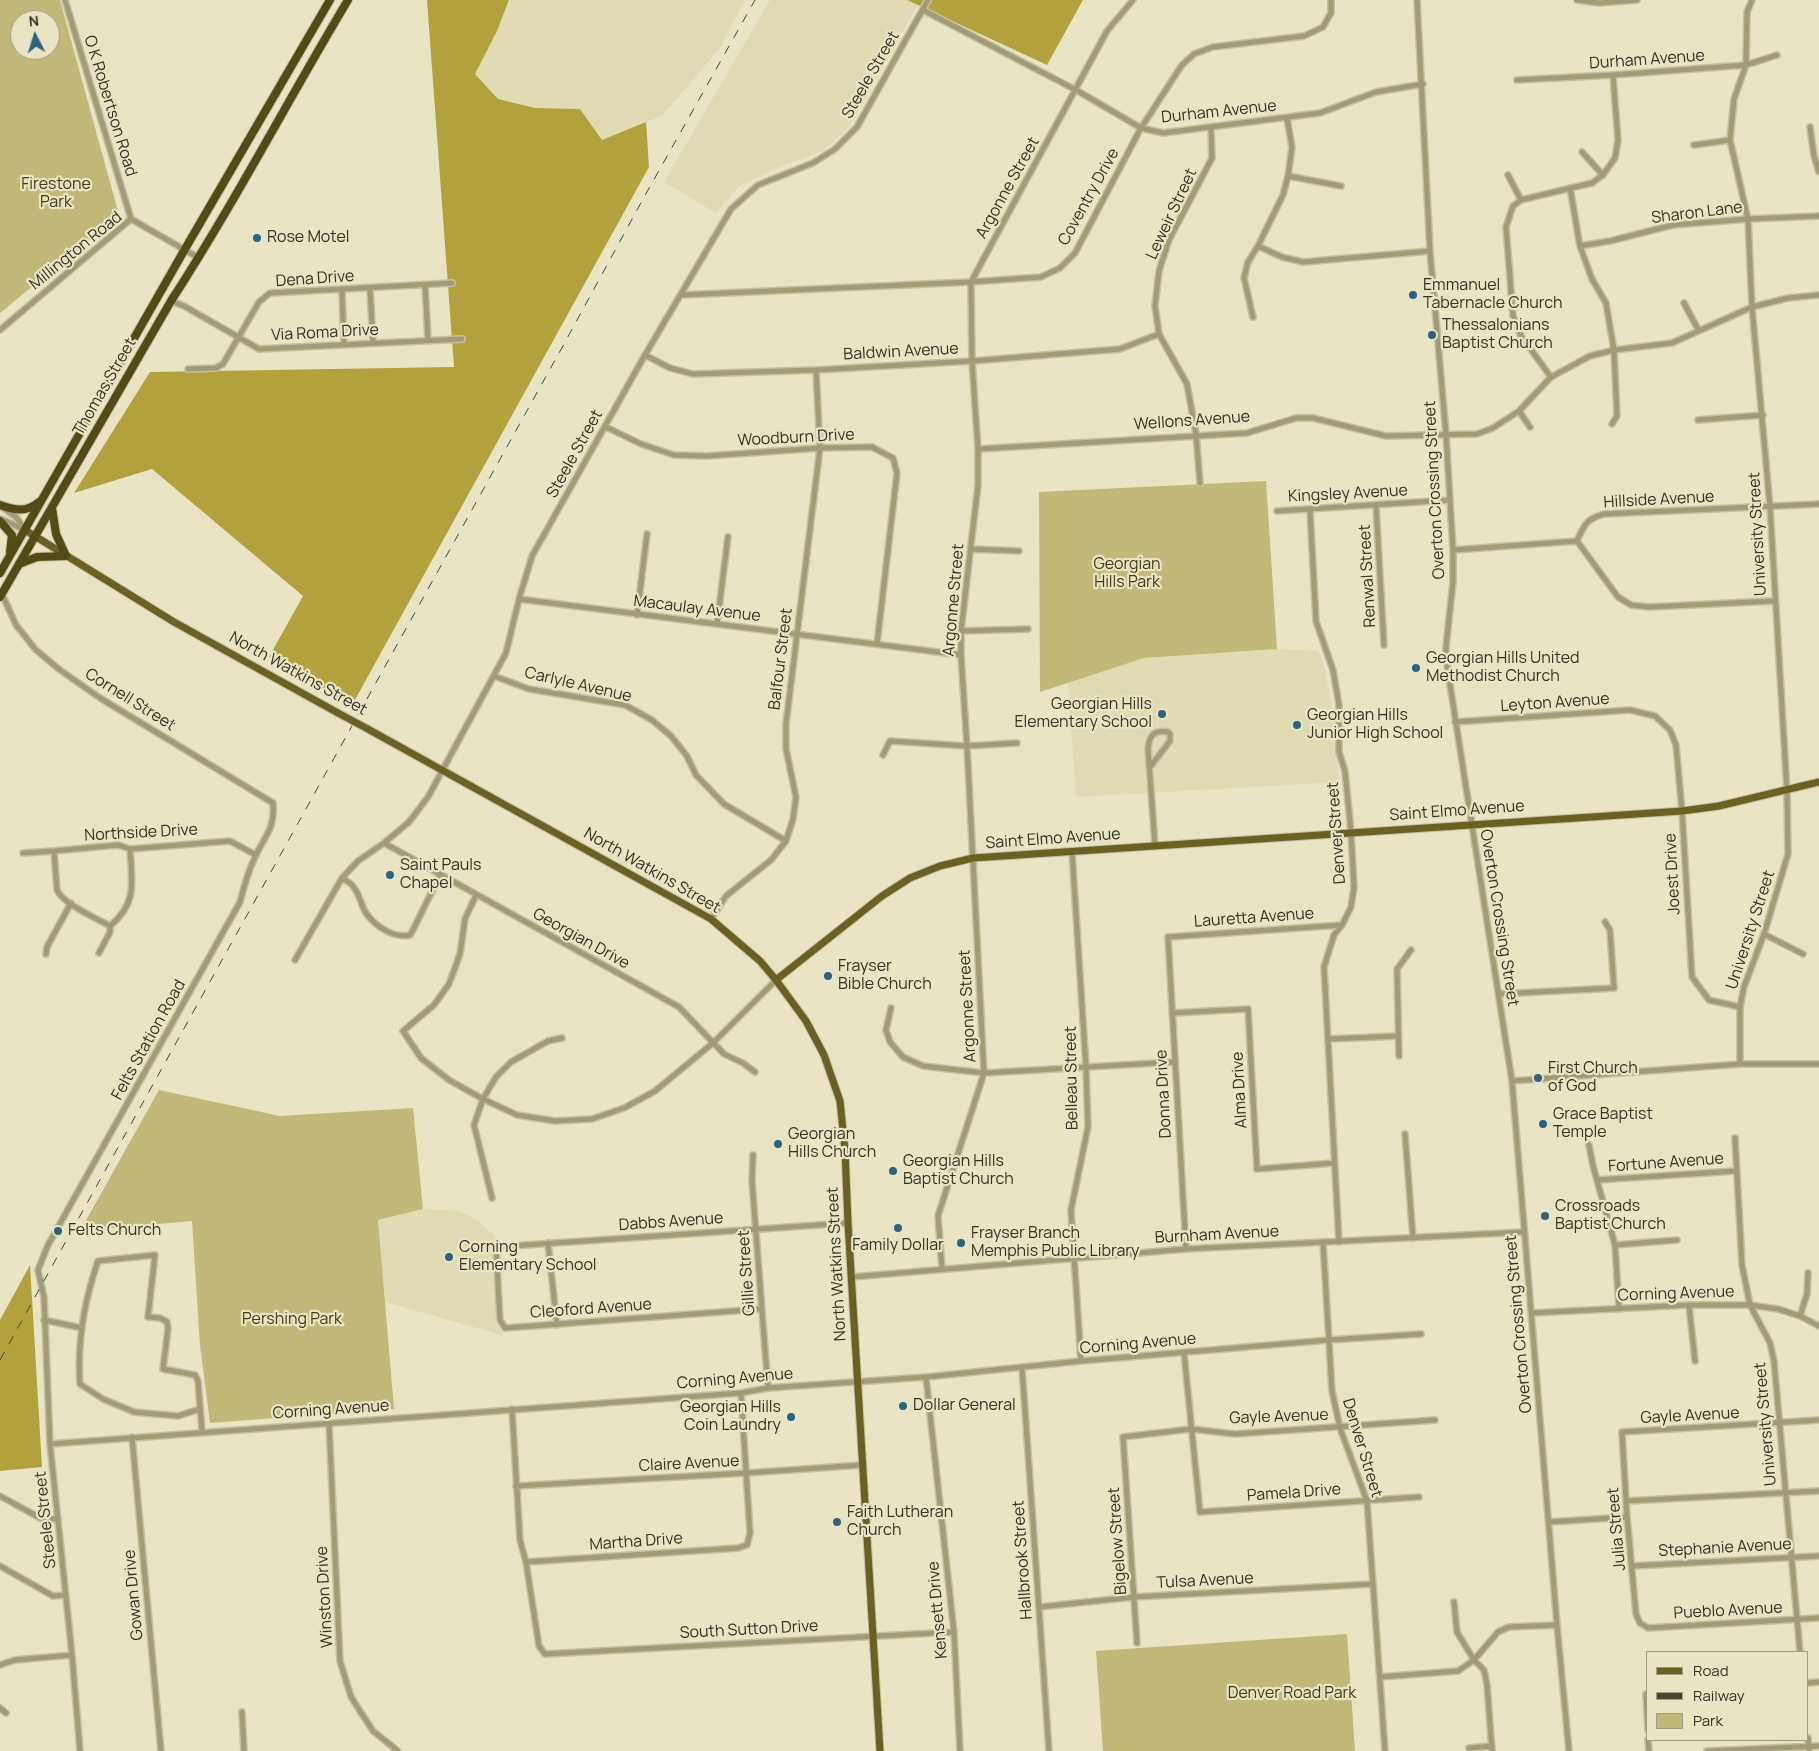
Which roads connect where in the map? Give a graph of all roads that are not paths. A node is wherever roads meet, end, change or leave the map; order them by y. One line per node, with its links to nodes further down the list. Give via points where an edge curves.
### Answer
1 (65, 0): 33 (street, O K Robertson Road)
2 (330, 0): 37 (highway, Thomas Street)
3 (348, 0): 39 (highway, Thomas Street)
4 (928, 0): 11 (street, Steele Street)
5 (1133, 0): 17 (street, Argonne Street, via 1107,31)
6 (1331, 0): 20 (street, Coventry Drive, via 1331,13 1323,27 1304,36 1213,47 1194,54 1182,65)
7 (1417, 0): 16 (street, Overton Crossing Street)
8 (1577, 0): 9 (street, via 1599,3)
9 (1637, 0)
10 (1752, 0): 13 (street, University Street, via 1747,12)
11 (923, 10): 17 (street, Durham Avenue); 45 (street, Steele Street, via 858,127 836,149 814,163 758,185 731,209)
12 (1778, 55): 13 (street, Durham Avenue)
13 (1746, 64): 14 (street, Durham Avenue); 22 (street, University Street, via 1734,99)
14 (1613, 75): 15 (street, Durham Avenue); 27 (street, via 1618,140 1615,158)
15 (1517, 80)
16 (1423, 84): 18 (street, Durham Avenue, via 1376,92 1320,113); 38 (street, Overton Crossing Street)
17 (1076, 90): 20 (street, Durham Avenue); 40 (street, Argonne Street)
18 (1288, 118): 21 (street, Durham Avenue); 28 (street, via 1292,147)
19 (1810, 127): 25 (street)
20 (1141, 128): 21 (street, Durham Avenue, via 1163,133); 40 (street, Coventry Drive, via 1075,253 1060,268 1041,277)
21 (1210, 128): 55 (street, Leweir Street, via 1212,158 1169,240 1158,271 1155,306)
22 (1730, 140): 23 (street); 34 (street, University Street)
23 (1694, 145)
24 (1582, 152): 27 (street)
25 (1819, 172)
26 (1508, 175): 31 (street)
27 (1603, 175): 30 (street, via 1592,183)
28 (1288, 176): 29 (street); 35 (street)
29 (1341, 186)
30 (1570, 188): 31 (street); 36 (street)
31 (1521, 200): 68 (street, via 1513,206 1506,226 1513,316 1521,336)
32 (1819, 216): 34 (street, Sharon Lane)
33 (131, 219): 37 (street, Millington Road); 53 (street, Millington Road)
34 (1748, 219): 36 (street, Sharon Lane, via 1673,225); 49 (street, University Street)
35 (1258, 246): 38 (street, via 1302,262); 52 (street, via 1248,262 1244,278)
36 (1580, 246): 61 (street, via 1592,279 1606,303)
37 (185, 249): 39 (street, Millington Road); 50 (highway, Thomas Street)
38 (1430, 251): 76 (street, Overton Crossing Street)
39 (199, 258): 47 (highway, Thomas Street)
40 (971, 282): 45 (street, Coventry Drive); 65 (street, Argonne Street)
41 (452, 284): 42 (street, Dena Drive)
42 (425, 285): 43 (street, Dena Drive); 57 (street)
43 (370, 288): 44 (street, Dena Drive); 60 (street)
44 (342, 290): 56 (street, Dena Drive, via 270,293 259,302); 59 (street)
45 (681, 295): 63 (street, Steele Street)
46 (1819, 295): 49 (street, Wellons Avenue, via 1788,298)
47 (171, 302): 51 (highway, Thomas Street); 56 (street, Via Roma Drive)
48 (1684, 303): 54 (street)
49 (1752, 307): 54 (street, Wellons Avenue); 70 (street, University Street)
50 (151, 309): 51 (highway); 62 (highway, Thomas Street)
51 (163, 315): 64 (highway, Thomas Street)
52 (1253, 317)
53 (0, 330)
54 (1698, 331): 61 (street, Wellons Avenue, via 1672,343)
55 (1159, 334): 65 (street, Baldwin Avenue, via 1120,349); 75 (street, Leweir Street, via 1187,384)
56 (239, 337): 59 (street, Via Roma Drive, via 259,348); 66 (street, Dena Drive, via 223,364 216,368)
57 (428, 339): 58 (street, Via Roma Drive); 60 (street, Via Roma Drive)
58 (462, 339)
59 (344, 344): 60 (street, Via Roma Drive)
60 (373, 344)
61 (1614, 350): 68 (street, Wellons Avenue, via 1590,356); 72 (street, via 1617,416)
62 (126, 353): 64 (highway); 80 (highway, Thomas Street)
63 (644, 355): 67 (street, Baldwin Avenue, via 670,368 693,374); 73 (street, Steele Street)
64 (137, 360): 86 (highway, Thomas Street)
65 (972, 361): 67 (street, Baldwin Avenue); 78 (street, Argonne Street)
66 (188, 369)
67 (816, 370): 77 (street, Balfour Street)
68 (1552, 377): 69 (street, Wellons Avenue)
69 (1519, 410): 74 (street); 76 (street, Wellons Avenue, via 1493,428 1477,434)
70 (1762, 415): 71 (street); 85 (street, University Street)
71 (1698, 420)
72 (1612, 424)
73 (606, 427): 77 (street, Woodburn Drive, via 641,444 674,454 707,456); 103 (street, Steele Street, via 532,556)
74 (1530, 427)
75 (1196, 434): 76 (street, Wellons Avenue, via 1247,432 1296,418 1313,418 1386,436); 78 (street, Wellons Avenue); 79 (street, Leweir Street)
76 (1446, 434): 81 (street, Overton Crossing Street)
77 (820, 448): 109 (street, Balfour Street); 110 (street, Woodburn Drive, via 872,447 893,458 897,472)
78 (978, 448): 95 (street, Argonne Street, via 978,485)
79 (1200, 482)
80 (44, 497): 83 (highway, via 31,508 23,510); 90 (highway, Thomas Street)
81 (1450, 500): 84 (street, Kingsley Avenue); 96 (street, Overton Crossing Street)
82 (1819, 504): 85 (street, Hillside Avenue)
83 (0, 506): 90 (street, North Watkins Street, via 16,516)
84 (1376, 506): 87 (street, Kingsley Avenue); 111 (street, Renwal Street)
85 (1770, 506): 94 (street, Hillside Avenue, via 1604,514 1584,524); 104 (street, University Street)
86 (52, 508): 92 (highway, Thomas Street); 98 (highway, via 56,534)
87 (1310, 510): 88 (street, Kingsley Avenue); 126 (street, Denver Street, via 1316,620 1333,670 1339,705 1339,752)
88 (1277, 511)
89 (0, 520): 90 (street, North Watkins Street); 99 (highway, via 12,535)
90 (25, 530): 92 (main road, North Watkins Street); 99 (highway, Thomas Street)
91 (647, 534): 105 (street)
92 (34, 537): 98 (main road, North Watkins Street); 100 (highway, Thomas Street)
93 (728, 537): 106 (street)
94 (1577, 541): 96 (street); 104 (street, via 1618,597 1631,605 1649,607)
95 (971, 549): 97 (street); 108 (street, Argonne Street)
96 (1453, 550): 115 (street, Overton Crossing Street, via 1446,647)
97 (1019, 551)
98 (66, 556): 100 (highway, via 36,557); 120 (main road, North Watkins Street, bridge, via 174,622)
99 (8, 558): 101 (highway, Thomas Street)
100 (19, 564): 102 (highway, Thomas Street)
101 (0, 572)
102 (1, 594): 123 (street, Cornell Street, via 16,625 36,650 60,670 100,698)
103 (519, 599): 105 (street, Macaulay Avenue); 113 (street, Steele Street, via 506,653)
104 (1774, 601): 122 (street, University Street)
105 (637, 614): 106 (street, Macaulay Avenue)
106 (717, 624): 109 (street, Macaulay Avenue)
107 (1028, 630): 108 (street)
108 (961, 631): 112 (street, Argonne Street)
109 (797, 634): 110 (street, Macaulay Avenue); 127 (street, Balfour Street, via 786,724 786,749 796,797)
110 (877, 644): 112 (street, Macaulay Avenue)
111 (1384, 645)
112 (961, 654): 117 (street, Argonne Street)
113 (494, 676): 120 (street, Steele Street); 127 (street, Carlyle Avenue, via 530,690 625,705 652,720 671,736 687,756 696,775 724,804)
114 (1655, 716): 115 (street, Leyton Avenue, via 1630,710); 124 (street, Joest Drive, via 1670,730 1676,745)
115 (1455, 722): 125 (street, Overton Crossing Street)
116 (1017, 743): 117 (street)
117 (967, 746): 118 (street, via 890,741); 135 (street, Argonne Street)
118 (883, 755)
119 (1150, 767): 119 (street, via 1148,749 1151,735 1168,732 1170,741); 129 (street)
120 (444, 769): 128 (street, Steele Street, via 409,822); 140 (main road, North Watkins Street)
121 (1819, 782): 122 (main road, Saint Elmo Avenue)
122 (1787, 791): 124 (main road, Saint Elmo Avenue); 144 (street, University Street, via 1788,854)
123 (273, 803): 134 (street, Felts Station Road, via 271,830)
124 (1682, 811): 125 (main road, Saint Elmo Avenue); 153 (street, Joest Drive, via 1692,977 1709,1000)
125 (1472, 824): 126 (main road, Saint Elmo Avenue); 152 (street, Overton Crossing Street)
126 (1351, 832): 129 (main road, Saint Elmo Avenue); 142 (street, Denver Street, via 1354,887 1351,907)
127 (786, 841): 140 (street, Balfour Street, via 770,860 726,896)
128 (384, 843): 136 (street, Georgian Drive); 137 (street, Steele Street, via 358,861)
129 (1155, 845): 133 (main road, Saint Elmo Avenue)
130 (130, 849): 131 (street, Northside Drive, via 118,845); 134 (street, Northside Drive, via 230,841); 143 (street, via 132,886 128,905)
131 (54, 851): 132 (street, Northside Drive); 139 (street, via 57,890)
132 (23, 852)
133 (1072, 852): 135 (main road, Saint Elmo Avenue); 164 (street, Belleau Street)
134 (256, 855): 192 (street, Felts Station Road, via 244,882 240,902 48,1245 38,1270)
135 (973, 858): 151 (main road, Saint Elmo Avenue, via 910,878 882,896); 166 (street, Argonne Street)
136 (440, 875): 137 (street, via 413,930 404,936 394,934 372,920 353,885); 138 (street, Georgian Drive)
137 (342, 878): 150 (street, Steele Street)
138 (476, 895): 159 (street, Georgian Drive, via 679,1007); 168 (street, Saint Elmo Avenue, via 465,919 460,954 448,984 434,1005 403,1031 421,1058 448,1080)
139 (71, 904): 143 (street); 148 (street)
140 (712, 919): 151 (main road, North Watkins Street, via 760,961)
141 (1605, 922): 152 (street, via 1610,930 1614,988)
142 (1342, 925): 145 (street, Lauretta Avenue); 158 (street, Denver Street, via 1334,935 1324,967)
143 (110, 926): 147 (street)
144 (1764, 934): 149 (street); 153 (street, University Street)
145 (1168, 937): 155 (street, Donna Drive)
146 (1411, 950): 156 (street, via 1397,970)
147 (100, 953)
148 (46, 954)
149 (1803, 954)
150 (295, 960)
151 (776, 980): 159 (street, Saint Elmo Avenue); 177 (main road, North Watkins Street, via 806,1022 824,1055 840,1101 846,1150)
152 (1499, 994): 167 (street, Overton Crossing Street)
153 (1740, 1007): 162 (street, University Street)
154 (891, 1008): 166 (street, via 886,1030 890,1042 903,1057 923,1066)
155 (1172, 1013): 161 (street, Donna Drive); 173 (street, Alma Drive, via 1248,1009 1257,1169)
156 (1398, 1036): 158 (street); 160 (street)
157 (562, 1038): 168 (street, via 548,1041 511,1062 496,1077)
158 (1328, 1039): 173 (street, Denver Street)
159 (713, 1043): 165 (street, Georgian Drive); 168 (street, Saint Elmo Avenue, via 654,1090 624,1108 592,1119 555,1121 517,1115)
160 (1399, 1056)
161 (1174, 1062): 164 (street); 187 (street, Donna Drive)
162 (1740, 1064): 163 (street); 167 (street)
163 (1819, 1064)
164 (1086, 1067): 166 (street); 188 (street, Belleau Street, via 1088,1127 1071,1210)
165 (755, 1072)
166 (984, 1073): 189 (street, Argonne Street, via 938,1216)
167 (1512, 1081): 179 (street, Overton Crossing Street)
168 (483, 1099): 176 (street, via 474,1125)
169 (1405, 1134): 180 (street)
170 (1734, 1138): 174 (street, University Street)
171 (1589, 1145): 175 (street)
172 (753, 1155): 178 (street, Gillie Street)
173 (1335, 1163): 183 (street, Denver Street)
174 (1736, 1171): 175 (street, Fortune Avenue); 194 (street, University Street, via 1742,1264)
175 (1597, 1180): 185 (street)
176 (492, 1198)
177 (848, 1223): 178 (street, Dabbs Avenue); 191 (main road, North Watkins Street)
178 (757, 1228): 184 (street, Dabbs Avenue); 195 (street, Gillie Street)
179 (1524, 1232): 180 (street, Burnham Avenue); 197 (street, Overton Crossing Street)
180 (1413, 1238): 183 (street, Burnham Avenue)
181 (1677, 1240): 185 (street)
182 (1323, 1242): 183 (street, Burnham Avenue); 187 (street, Burnham Avenue); 204 (street, Denver Street)
183 (1339, 1242)
184 (548, 1243): 186 (street, Dabbs Avenue); 200 (street)
185 (1616, 1245): 196 (street)
186 (496, 1247): 200 (street, Cleoford Avenue, via 500,1320 505,1328)
187 (1186, 1249): 188 (street, Burnham Avenue)
188 (1074, 1257): 189 (street, Burnham Avenue); 206 (street, Belleau Street)
189 (942, 1269): 191 (street, Burnham Avenue)
190 (1808, 1273): 198 (street, via 1807,1294)
191 (852, 1277): 210 (main road, North Watkins Street)
192 (41, 1287): 199 (street, Steele Street)
193 (1689, 1305): 194 (street, Corning Avenue); 196 (street, Corning Avenue); 207 (street)
194 (1750, 1305): 198 (street, Corning Avenue); 218 (street, University Street, via 1770,1343)
195 (761, 1309): 200 (street, Cleoford Avenue); 211 (street, Gillie Street)
196 (1619, 1309): 197 (street, Corning Avenue)
197 (1530, 1313): 237 (street, Overton Crossing Street)
198 (1800, 1316): 201 (street, Corning Avenue)
199 (44, 1320): 202 (street); 225 (street, Steele Street)
200 (557, 1324)
201 (1819, 1326)
202 (82, 1328): 213 (street, via 80,1384 103,1399 134,1412 178,1416); 213 (street, via 98,1261 154,1255 148,1317 167,1322 163,1369 195,1375)
203 (1421, 1334): 204 (street, Corning Avenue)
204 (1329, 1340): 205 (street, Corning Avenue); 219 (street, Denver Street, via 1332,1391)
205 (1184, 1353): 206 (street, Corning Avenue); 220 (street)
206 (1081, 1361): 208 (street, Corning Avenue)
207 (1695, 1361)
208 (1022, 1367): 209 (street, Corning Avenue); 247 (street, Hallbrook Street)
209 (926, 1377): 210 (street, Corning Avenue); 252 (street, Kensett Drive)
210 (857, 1381): 211 (street, Corning Avenue); 226 (main road, North Watkins Street)
211 (768, 1388): 212 (street, Corning Avenue)
212 (741, 1393): 214 (street, Corning Avenue); 227 (street)
213 (200, 1409): 221 (street)
214 (512, 1409): 217 (street, Corning Avenue); 228 (street)
215 (1435, 1420): 219 (street, Gayle Avenue)
216 (1819, 1420): 218 (street, Gayle Avenue)
217 (329, 1423): 221 (street, Corning Avenue); 270 (street, Winston Drive, via 340,1661 351,1697 373,1731)
218 (1779, 1423): 222 (street, Gayle Avenue); 230 (street, University Street)
219 (1340, 1428): 220 (street, Gayle Avenue, via 1236,1434); 233 (street, Denver Street)
220 (1191, 1429): 224 (street, Gayle Avenue); 233 (street, Pamela Drive, via 1200,1512)
221 (202, 1432): 223 (street, Corning Avenue)
222 (1622, 1432): 234 (street, Julia Street)
223 (132, 1437): 225 (street, Corning Avenue); 268 (street, Gowan Drive)
224 (1123, 1438): 245 (street, Bigelow Street)
225 (50, 1444): 236 (street, Steele Street)
226 (862, 1465): 227 (street, Claire Avenue); 253 (main road, North Watkins Street)
227 (746, 1473): 228 (street, Claire Avenue); 240 (street, Martha Drive, via 750,1533 747,1545)
228 (516, 1486): 240 (street, via 520,1540)
229 (1819, 1491): 230 (street)
230 (1785, 1493): 234 (street); 239 (street, University Street)
231 (0, 1496): 236 (street, via 40,1518)
232 (1419, 1497): 233 (street, Pamela Drive)
233 (1367, 1501): 243 (street, Denver Street)
234 (1626, 1501): 235 (street, Julia Street)
235 (1627, 1517): 237 (street); 242 (street, Julia Street)
236 (58, 1519): 244 (street, Steele Street)
237 (1549, 1522): 251 (street, Overton Crossing Street)
238 (1819, 1556): 239 (street, Stephanie Avenue)
239 (1792, 1557): 242 (street, Stephanie Avenue); 249 (street, University Street)
240 (526, 1562): 253 (street, South Sutton Drive, via 539,1646 545,1654)
241 (0, 1566): 244 (street, via 53,1596)
242 (1632, 1566): 250 (street, Julia Street, via 1636,1614)
243 (1373, 1584): 245 (street, Tulsa Avenue); 259 (street, Denver Street)
244 (66, 1595): 256 (street, Steele Street)
245 (1134, 1597): 247 (street, Tulsa Avenue); 254 (street, Bigelow Street)
246 (1454, 1602): 257 (street, via 1457,1632)
247 (1039, 1607): 273 (street, Hallbrook Street)
248 (1819, 1618): 249 (street, Pueblo Avenue)
249 (1798, 1619): 250 (street, Pueblo Avenue, via 1648,1628); 255 (street, University Street)
250 (1640, 1623)
251 (1557, 1625): 257 (street, via 1509,1627 1498,1632); 275 (street, Overton Crossing Street)
252 (954, 1632): 253 (street, South Sutton Drive); 272 (street, Kensett Drive)
253 (872, 1636): 271 (main road, North Watkins Street)
254 (1138, 1643)
255 (1800, 1651)
256 (72, 1655): 258 (street, via 15,1660); 267 (street, Steele Street)
257 (1474, 1660): 259 (street, via 1458,1671); 265 (street, via 1484,1670 1487,1684)
258 (0, 1665)
259 (1380, 1677): 274 (street, Denver Street)
260 (0, 1708): 262 (street)
261 (242, 1712): 269 (street)
262 (6, 1713)
263 (1819, 1746): 266 (street)
264 (1469, 1748): 265 (street)
265 (1492, 1749)
266 (1809, 1749): 276 (street)
267 (80, 1751)
268 (161, 1751)
269 (244, 1751)
270 (398, 1751)
271 (880, 1751)
272 (960, 1751)
273 (1049, 1751)
274 (1385, 1751)
275 (1569, 1751)
276 (1706, 1751)

